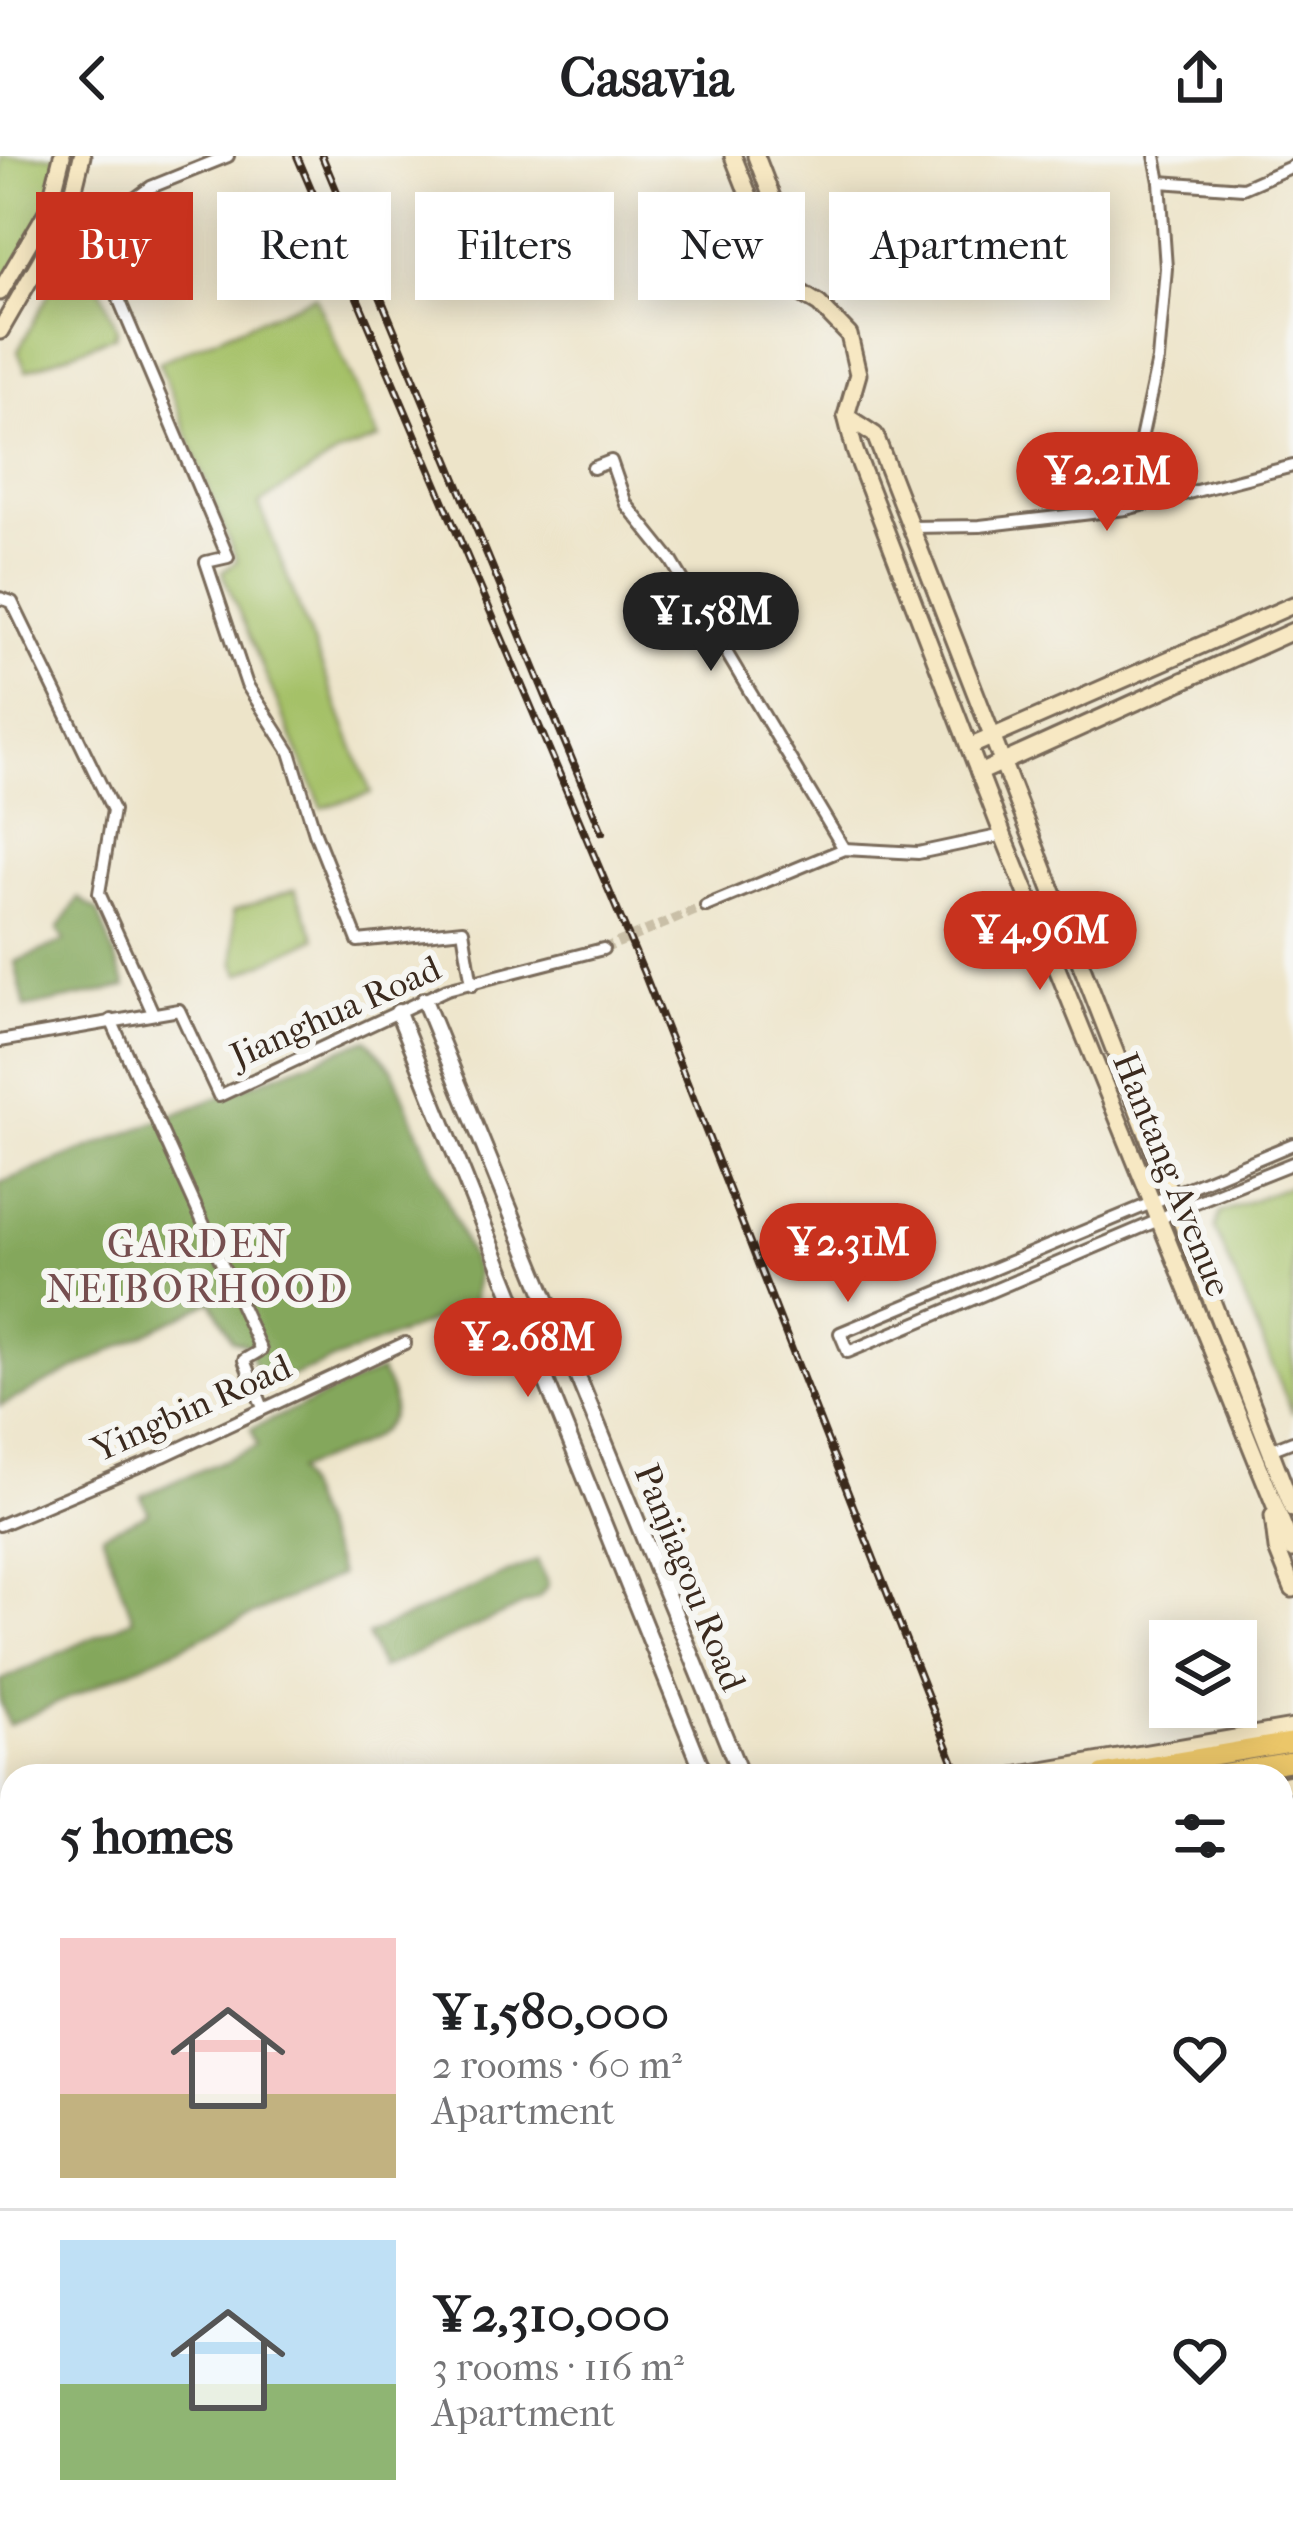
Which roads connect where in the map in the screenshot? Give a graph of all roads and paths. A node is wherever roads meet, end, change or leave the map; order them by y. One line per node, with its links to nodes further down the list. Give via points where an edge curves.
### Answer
1 (62, 156): 11 (main road, via 49,208)
2 (82, 156): 13 (main road, via 68,213)
3 (228, 156): 30 (street, via 151,187 90,231 228,557 206,562 247,685 290,752 358,941 463,930)
4 (733, 156): 9 (main road)
5 (756, 156): 10 (main road)
6 (1155, 156): 8 (street)
7 (1293, 166): 8 (street, via 1244,188)
8 (1160, 182): 17 (street, via 1166,268 1158,360)
9 (747, 192)
10 (770, 192)
11 (0, 292)
12 (805, 295): 14 (main road, Hantang Avenue, via 849,334 858,374)
13 (0, 331)
14 (846, 416): 18 (main road, Hantang Avenue, via 875,435); 23 (main road, Hantang Avenue)
15 (1293, 466): 17 (street)
16 (593, 468): 27 (street, via 611,461 626,505 671,560)
17 (1126, 509): 18 (street)
18 (911, 527): 22 (main road, Hantang Avenue)
19 (0, 598): 33 (street, via 12,602 112,810 99,893)
20 (1293, 604): 22 (main road)
21 (1293, 631): 24 (main road)
22 (991, 737): 23 (main road); 24 (main road, Hantang Avenue)
23 (969, 747): 25 (main road, Hantang Avenue)
24 (1001, 763): 25 (main road); 38 (main road, Hantang Avenue)
25 (980, 773): 26 (main road, Hantang Avenue)
26 (1003, 835): 27 (street, via 918,854); 39 (main road, Hantang Avenue)
27 (844, 849): 28 (street)
28 (706, 906)
29 (603, 949): 30 (street, Jianghua Road)
30 (472, 985): 31 (street, Jianghua Road)
31 (424, 1000): 32 (street, Jianghua Road); 53 (street, Panjiagou Road)
32 (398, 1012): 33 (street, Jianghua Road, via 219,1096 178,1010); 52 (street, Panjiagou Road)
33 (153, 1013): 34 (street)
34 (110, 1020): 35 (street); 43 (street, via 261,1350 244,1360)
35 (0, 1041)
36 (1293, 1144): 38 (street)
37 (1293, 1163): 40 (street)
38 (1169, 1193): 39 (street); 40 (main road, Hantang Avenue)
39 (1152, 1202): 41 (main road, Hantang Avenue); 41 (street, via 840,1333 848,1352)
40 (1176, 1210): 41 (street); 45 (main road, Hantang Avenue)
41 (1160, 1220): 46 (main road, Hantang Avenue)
42 (405, 1342): 43 (street, Yingbin Road)
43 (263, 1408): 47 (street, Yingbin Road)
44 (1293, 1441): 45 (street)
45 (1270, 1450): 46 (main road, Hantang Avenue)
46 (1286, 1499): 48 (main road, Hantang Avenue); 49 (main road, via 1277,1549)
47 (0, 1525)
48 (1293, 1550)
49 (1293, 1589)
50 (1293, 1728): 54 (main road)
51 (1293, 1742): 55 (highway)
52 (700, 1764)
53 (737, 1764)
54 (1084, 1764)
55 (1162, 1764)

